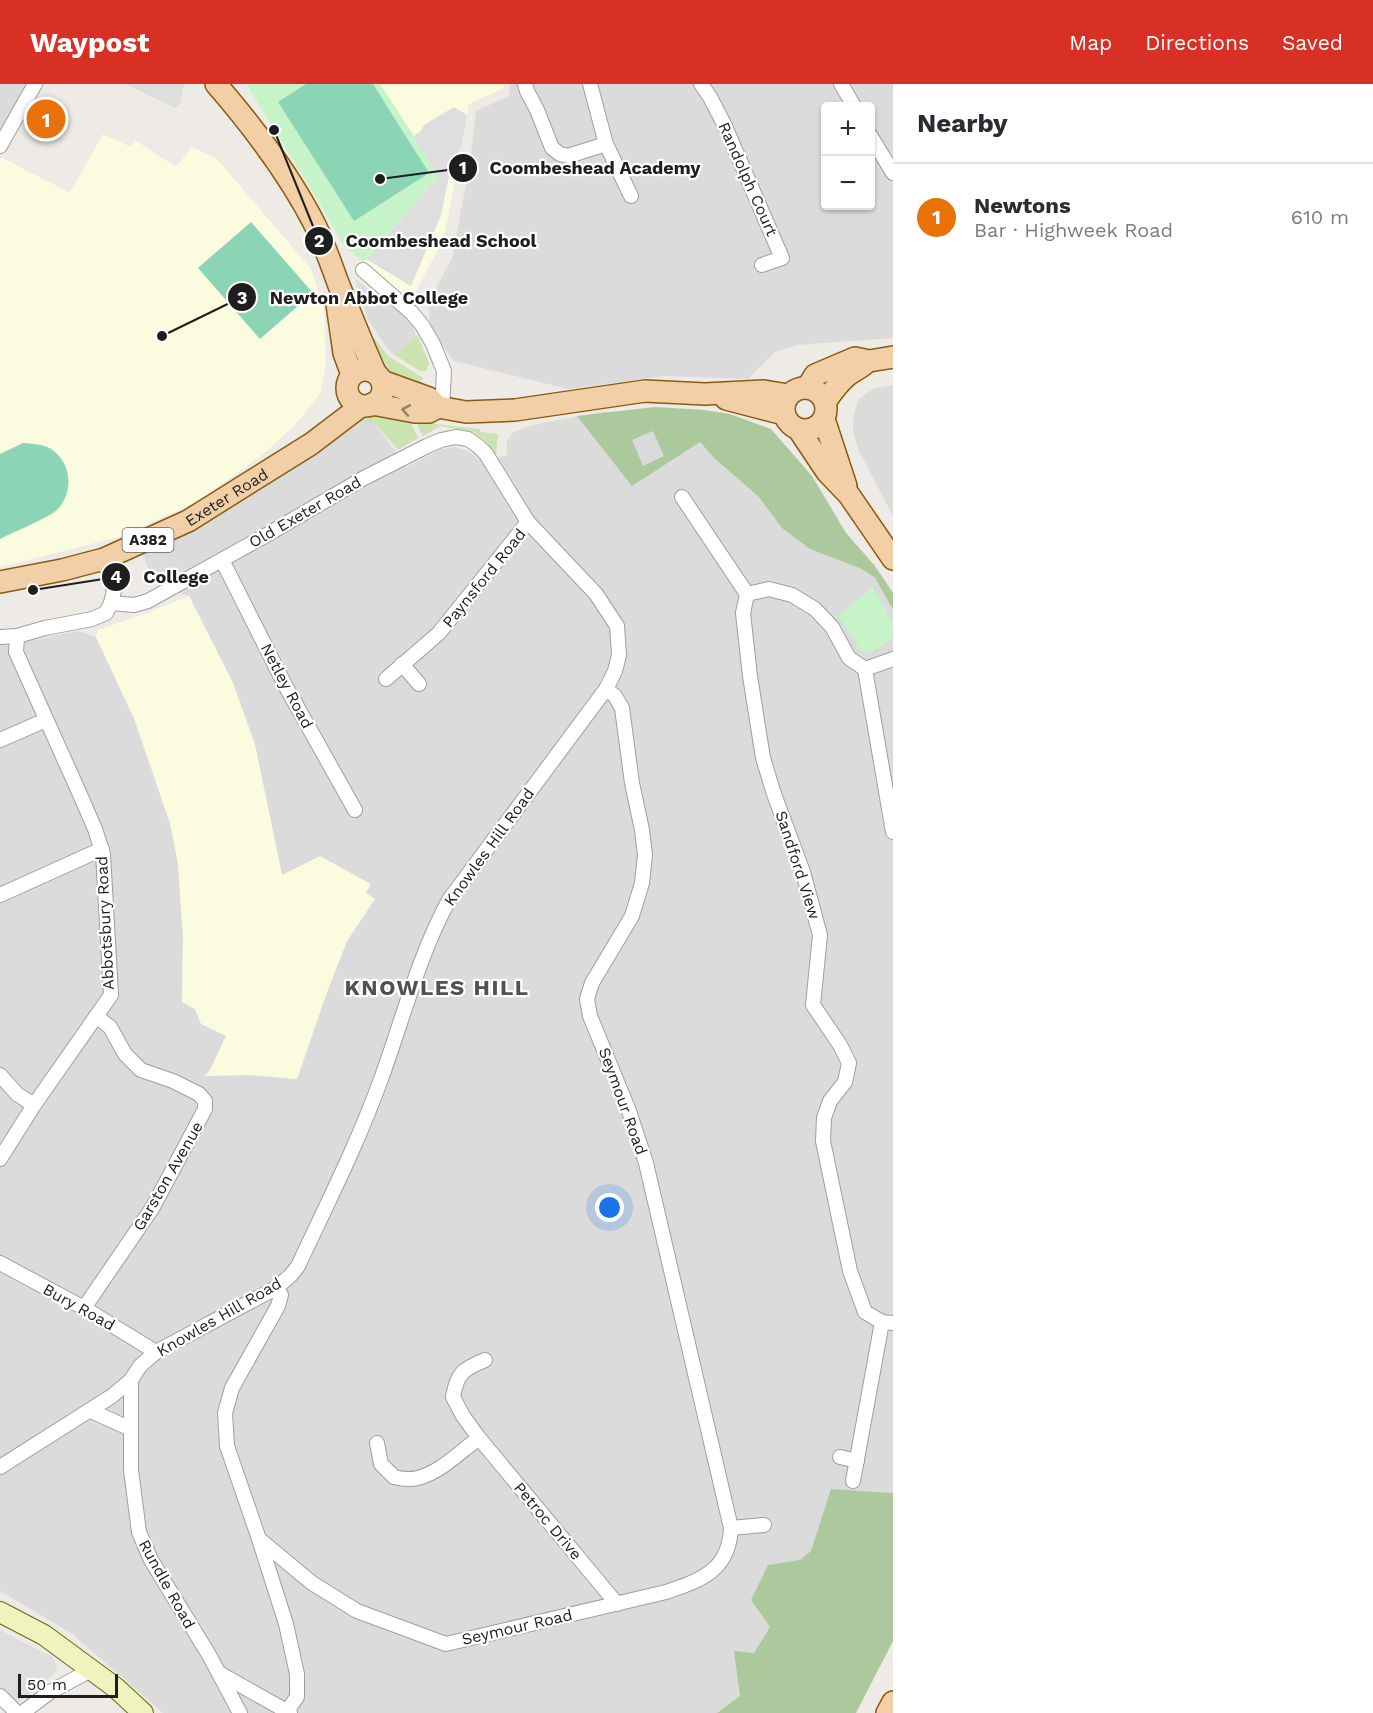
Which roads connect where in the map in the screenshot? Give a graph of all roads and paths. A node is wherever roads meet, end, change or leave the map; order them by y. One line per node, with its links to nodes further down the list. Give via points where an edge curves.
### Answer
1 (35, 84): 10 (street)
2 (216, 84): 15 (main road, via 254,130 300,197)
3 (525, 84): 9 (street, via 552,148 560,154 568,156)
4 (590, 84): 9 (street)
5 (701, 84): 13 (street, Randolph Court, via 724,123 782,258)
6 (841, 84): 7 (street)
7 (852, 102)
8 (875, 143): 11 (street)
9 (606, 144): 12 (street)
10 (0, 146)
11 (893, 173)
12 (631, 196)
13 (762, 265)
14 (363, 270): 21 (street, via 423,325 444,371)
15 (337, 280): 18 (main road); 19 (main road, via 344,354)
16 (893, 357): 17 (main road)
17 (868, 361): 20 (main road, via 855,358 815,375); 22 (main road, via 840,382)
18 (379, 377): 19 (main road, A382, via 381,397); 19 (main road, via 366,369 360,370); 21 (main road, via 429,398)
19 (359, 395): 21 (main road, one-way to 19, via 415,412); 28 (main road, Exeter Road / A382, via 306,435 282,463 188,521)
20 (793, 399): 21 (main road, via 645,391 515,410 466,412); 22 (main road, via 822,394); 23 (main road, via 787,421)
21 (440, 408)
22 (825, 410): 23 (main road, via 814,429); 25 (main road)
23 (800, 430): 25 (main road, via 827,472)
24 (494, 465): 27 (street, Knowles Hill Road); 29 (street, Old Exeter Road, via 468,439 441,440 364,478)
25 (849, 495): 30 (main road)
26 (682, 497): 32 (street)
27 (528, 522): 37 (street, Paynsford Road, via 439,633); 41 (street, Knowles Hill Road, via 596,594 617,626 619,655)
28 (104, 559): 31 (main road, Exeter Road / A382); 33 (street, via 114,591)
29 (222, 560): 33 (street, Old Exeter Road, via 148,601 134,605); 44 (street, Netley Road, via 285,685)
30 (893, 560)
31 (0, 582)
32 (747, 594): 38 (street, via 769,589 792,595 815,609 832,627 849,658); 55 (street, Sandford View, via 743,613 763,758 803,872 820,935 813,1005 849,1063 845,1082 830,1101 824,1118 823,1141 850,1271 865,1312)
33 (111, 603): 34 (street, via 106,613 92,619)
34 (17, 636): 35 (street); 42 (street, Abbotsbury Road, via 16,652)
35 (0, 637)
36 (893, 659): 38 (street)
37 (402, 664): 39 (street, Paynsford Road); 40 (street)
38 (865, 669): 45 (street)
39 (386, 679)
40 (419, 684)
41 (606, 689): 53 (street, Knowles Hill Road, via 449,900 436,923 381,1081 346,1164 298,1266); 68 (street, Seymour Road, via 622,708 645,855 632,916 592,982 587,999 646,1163)
42 (46, 720): 43 (street); 46 (street, Abbotsbury Road)
43 (0, 740)
44 (355, 810)
45 (893, 832)
46 (102, 849): 47 (street); 48 (street, Abbotsbury Road, via 111,994)
47 (0, 895)
48 (96, 1016): 50 (street, Abbotsbury Road); 54 (street, Garston Avenue, via 110,1028 125,1054 141,1070 199,1094 205,1109 153,1207)
49 (0, 1075): 50 (street)
50 (34, 1105): 51 (street, Abbotsbury Road)
51 (0, 1159)
52 (0, 1263): 54 (street, Bury Road)
53 (276, 1288): 56 (street, Knowles Hill Road); 69 (street, via 281,1294 278,1306 232,1388 225,1413 227,1446)
54 (84, 1308): 56 (street, Bury Road)
55 (888, 1323): 64 (street)
56 (156, 1352): 58 (street, Knowles Hill Road, via 140,1365)
57 (484, 1360): 61 (street, Petroc Drive, via 459,1376 453,1397)
58 (131, 1380): 59 (street, Knowles Hill Road); 60 (street, Rundle Road)
59 (91, 1411): 60 (street); 65 (street, Knowles Hill Road)
60 (131, 1429): 73 (street, Rundle Road, via 130,1470 139,1532 151,1560)
61 (479, 1438): 62 (street, via 434,1471 406,1479 394,1478 381,1464); 70 (street, Petroc Drive)
62 (377, 1443)
63 (840, 1457): 64 (street)
64 (857, 1461): 66 (street)
65 (0, 1467)
66 (853, 1481)
67 (764, 1525): 68 (street)
68 (731, 1528): 70 (street, Seymour Road, via 725,1558 694,1582)
69 (259, 1539): 70 (street, Seymour Road, via 312,1583 357,1611 446,1644); 76 (street, via 297,1674 297,1697)
70 (616, 1604)
71 (0, 1612): 72 (main road, via 44,1635)
72 (91, 1670): 78 (street, via 50,1692); 79 (main road)
73 (219, 1673): 76 (street); 80 (street, Rundle Road)
74 (0, 1696): 77 (street)
75 (893, 1702): 81 (main road)
76 (288, 1712)
77 (17, 1713)
78 (22, 1713)
79 (143, 1713)
80 (240, 1713)
81 (887, 1713)

